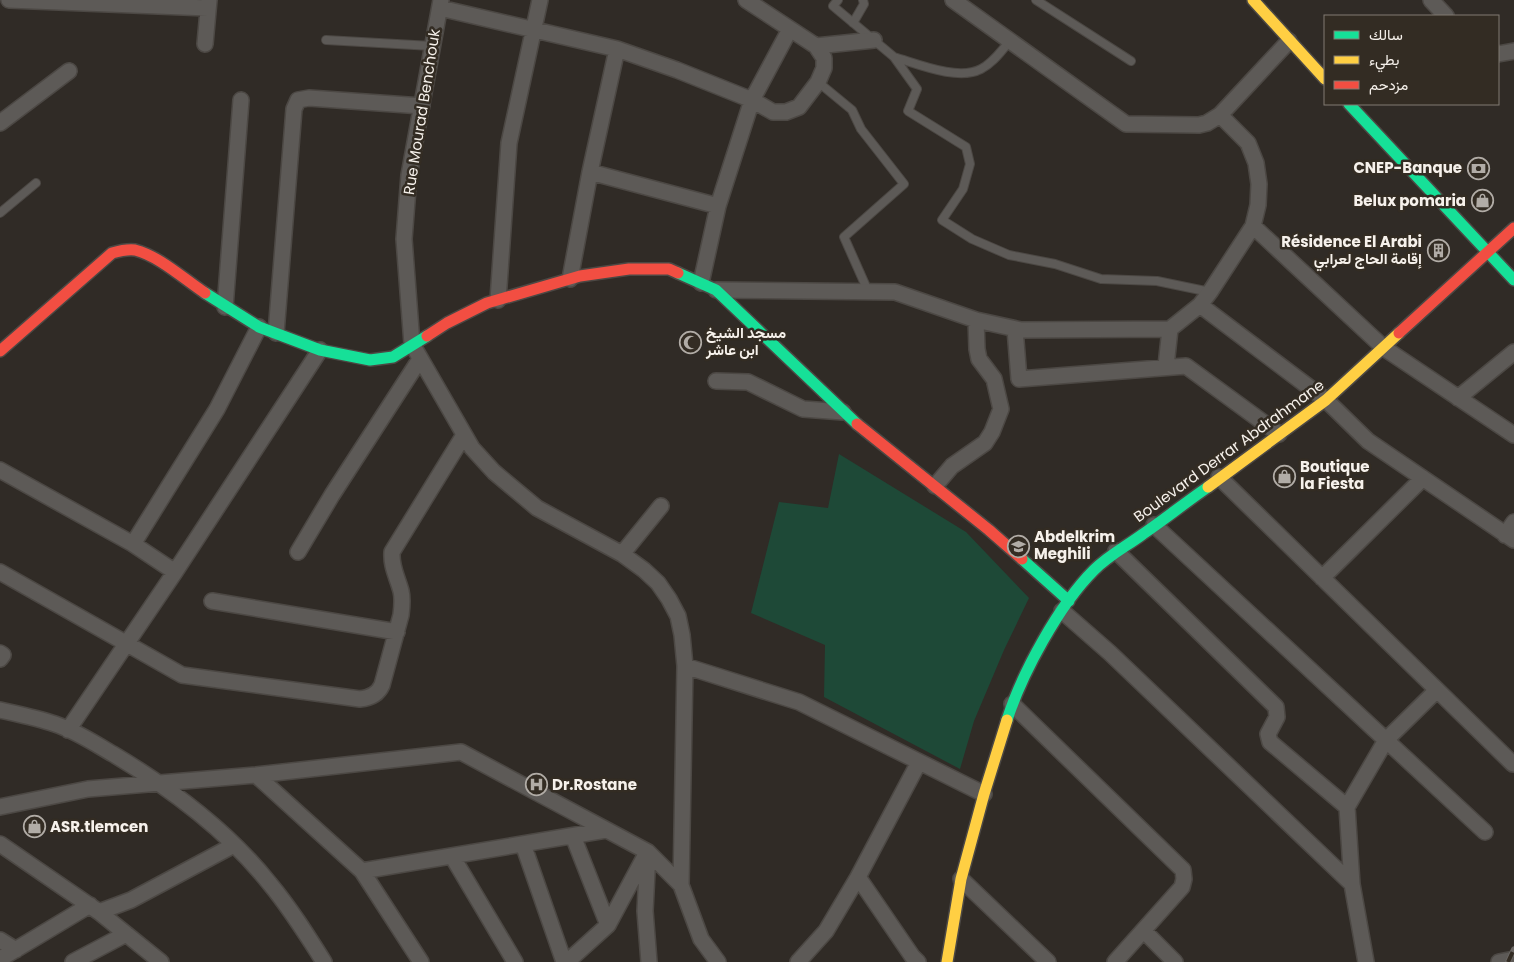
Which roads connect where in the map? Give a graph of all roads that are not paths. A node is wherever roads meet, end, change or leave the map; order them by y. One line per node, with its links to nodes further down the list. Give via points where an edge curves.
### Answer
1 (9, 0): 10 (street)
2 (540, 0): 14 (street)
3 (746, 0): 15 (street)
4 (863, 0): 13 (lane, via 864,4)
5 (953, 0): 19 (street)
6 (1036, 0): 27 (lane)
7 (1253, 0): 18 (main road)
8 (1430, 0): 12 (street)
9 (832, 2): 13 (lane)
10 (209, 4): 20 (street)
11 (440, 4): 14 (street); 21 (street, Rue Mourad Benchouk)
12 (1445, 15)
13 (853, 23): 17 (lane)
14 (533, 29): 23 (street); 50 (street, via 508,143)
15 (790, 29): 22 (street); 32 (street)
16 (326, 40): 21 (lane)
17 (874, 40): 22 (street); 26 (lane)
18 (1290, 41): 29 (main road); 35 (street)
19 (1009, 42): 26 (lane, via 981,69 968,73 948,72); 35 (street, via 1126,124 1199,125)
20 (205, 44)
21 (432, 46): 34 (street, Rue Mourad Benchouk)
22 (816, 46): 30 (street, via 824,58)
23 (617, 49): 32 (street); 37 (street)
24 (1514, 51): 25 (street)
25 (1499, 54)
26 (894, 57): 49 (lane, via 917,89 908,111 966,148 970,164 963,189 942,220 972,239 1009,255 1055,264 1101,279 1157,281)
27 (1131, 61)
28 (69, 71): 36 (street)
29 (1324, 77)
30 (818, 82): 32 (street, via 799,107 786,112 772,112); 48 (lane, via 852,110 861,129 904,184 844,237)
31 (241, 100): 52 (street)
32 (752, 100): 39 (street)
33 (1350, 105): 43 (main road)
34 (422, 106): 57 (street, via 309,98 298,100 294,109); 58 (street, Rue Mourad Benchouk, via 409,175 404,238)
35 (1220, 115): 41 (street, via 1248,143 1256,163 1259,184)
36 (0, 123)
37 (590, 172): 39 (street); 44 (street)
38 (36, 184): 40 (lane)
39 (718, 206): 46 (street)
40 (0, 213)
41 (1253, 226): 49 (street); 59 (street)
42 (1514, 228): 43 (main road, Boulevard Derrar Abdrahmane)
43 (1489, 252): 45 (main road); 59 (main road, Boulevard Derrar Abdrahmane)
44 (570, 279): 46 (main road, via 629,269 669,269); 50 (main road)
45 (1514, 280)
46 (701, 283): 47 (main road)
47 (716, 290): 48 (street); 68 (main road)
48 (868, 291): 53 (street, via 895,292)
49 (1210, 292): 51 (street)
50 (498, 300): 58 (main road, via 447,323)
51 (1200, 305): 55 (street); 67 (street)
52 (225, 307): 54 (main road); 61 (main road, via 154,257 123,250 112,253 91,270)
53 (976, 320): 56 (street); 75 (street, via 979,359 994,379 1000,409 985,443 952,466)
54 (260, 327): 57 (main road); 79 (street, via 217,409)
55 (1170, 328): 56 (street); 64 (street)
56 (1015, 329): 64 (street, via 1019,379)
57 (276, 333): 60 (main road)
58 (412, 344): 60 (main road, via 393,357 376,360); 63 (street)
59 (1384, 348): 66 (street); 67 (main road, Boulevard Derrar Abdrahmane)
60 (320, 350): 84 (street)
61 (0, 351)
62 (1514, 352): 66 (street)
63 (420, 359): 71 (street); 81 (street)
64 (1166, 366): 70 (street, via 1186,366)
65 (716, 381): 68 (street, via 748,382 803,409)
66 (1458, 398): 69 (street)
67 (1326, 400): 70 (main road, Boulevard Derrar Abdrahmane); 74 (street, via 1368,441)
68 (843, 412): 75 (main road)
69 (1511, 429)
70 (1278, 434): 73 (main road, Boulevard Derrar Abdrahmane)
71 (464, 435): 82 (street, via 494,472 537,508); 88 (street, via 392,552 392,567 402,604)
72 (0, 470): 79 (street)
73 (1219, 477): 77 (main road, Boulevard Derrar Abdrahmane); 85 (street)
74 (1423, 478): 78 (street); 85 (street)
75 (934, 486): 87 (main road, via 989,530)
76 (662, 506): 82 (street)
77 (1154, 526): 80 (main road, Boulevard Derrar Abdrahmane); 97 (street)
78 (1511, 532)
79 (133, 544): 84 (street)
80 (1116, 551): 87 (main road, Boulevard Derrar Abdrahmane, via 1094,570); 104 (street, via 1276,707 1277,717 1268,734 1270,742)
81 (298, 552)
82 (622, 554): 92 (street, via 658,583 669,599 678,616)
83 (0, 572): 89 (street)
84 (175, 572): 89 (street)
85 (1322, 578): 93 (street)
86 (212, 601): 88 (street)
87 (1065, 606): 94 (main road, Boulevard Derrar Abdrahmane, via 1036,653); 116 (street)
88 (397, 632): 89 (street, via 380,689 370,697 360,699 182,675)
89 (127, 643): 96 (street)
90 (0, 653): 91 (street, via 3,655)
91 (0, 659)
92 (685, 666): 98 (street, via 799,702); 117 (street)
93 (1437, 690): 97 (street); 99 (street)
94 (1012, 704): 102 (main road, Boulevard Derrar Abdrahmane); 120 (street, via 1183,870 1182,887)
95 (0, 710): 96 (street)
96 (68, 730): 101 (street)
97 (1386, 740): 104 (street); 106 (street)
98 (919, 762): 102 (street); 114 (street)
99 (1512, 764)
100 (256, 775): 101 (street); 105 (street, via 460,752); 113 (street)
101 (159, 783): 103 (street, via 88,789); 110 (street)
102 (984, 794): 115 (main road, Boulevard Derrar Abdrahmane)
103 (0, 807)
104 (1347, 807): 116 (street)
105 (606, 830): 107 (street); 111 (street)
106 (1485, 832)
107 (573, 836): 109 (street); 119 (street)
108 (0, 844): 118 (street)
109 (523, 844): 112 (street); 131 (street)
110 (234, 845): 118 (street, via 131,900); 128 (street, via 270,884)
111 (648, 852): 117 (street); 119 (street); 132 (street, via 645,911)
112 (452, 856): 113 (street); 130 (street)
113 (362, 871): 129 (street)
114 (858, 876): 134 (street, via 826,931); 135 (street)
115 (961, 879): 136 (main road, Boulevard Derrar Abdrahmane); 137 (street)
116 (1352, 884): 140 (street)
117 (681, 886): 133 (street, via 701,939)
118 (95, 909): 121 (street); 123 (street)
119 (608, 925): 131 (street)
120 (1144, 930): 138 (street); 139 (street)
121 (126, 934): 126 (street); 127 (street)
122 (0, 940): 123 (street)
123 (16, 950): 124 (street)
124 (0, 959)
125 (1514, 959): 141 (street)
126 (73, 962)
127 (160, 962)
128 (324, 962)
129 (420, 962)
130 (515, 962)
131 (566, 962)
132 (649, 962)
133 (718, 962)
134 (798, 962)
135 (918, 962)
136 (947, 962)
137 (1048, 962)
138 (1116, 962)
139 (1175, 962)
140 (1366, 962)
141 (1499, 962)

